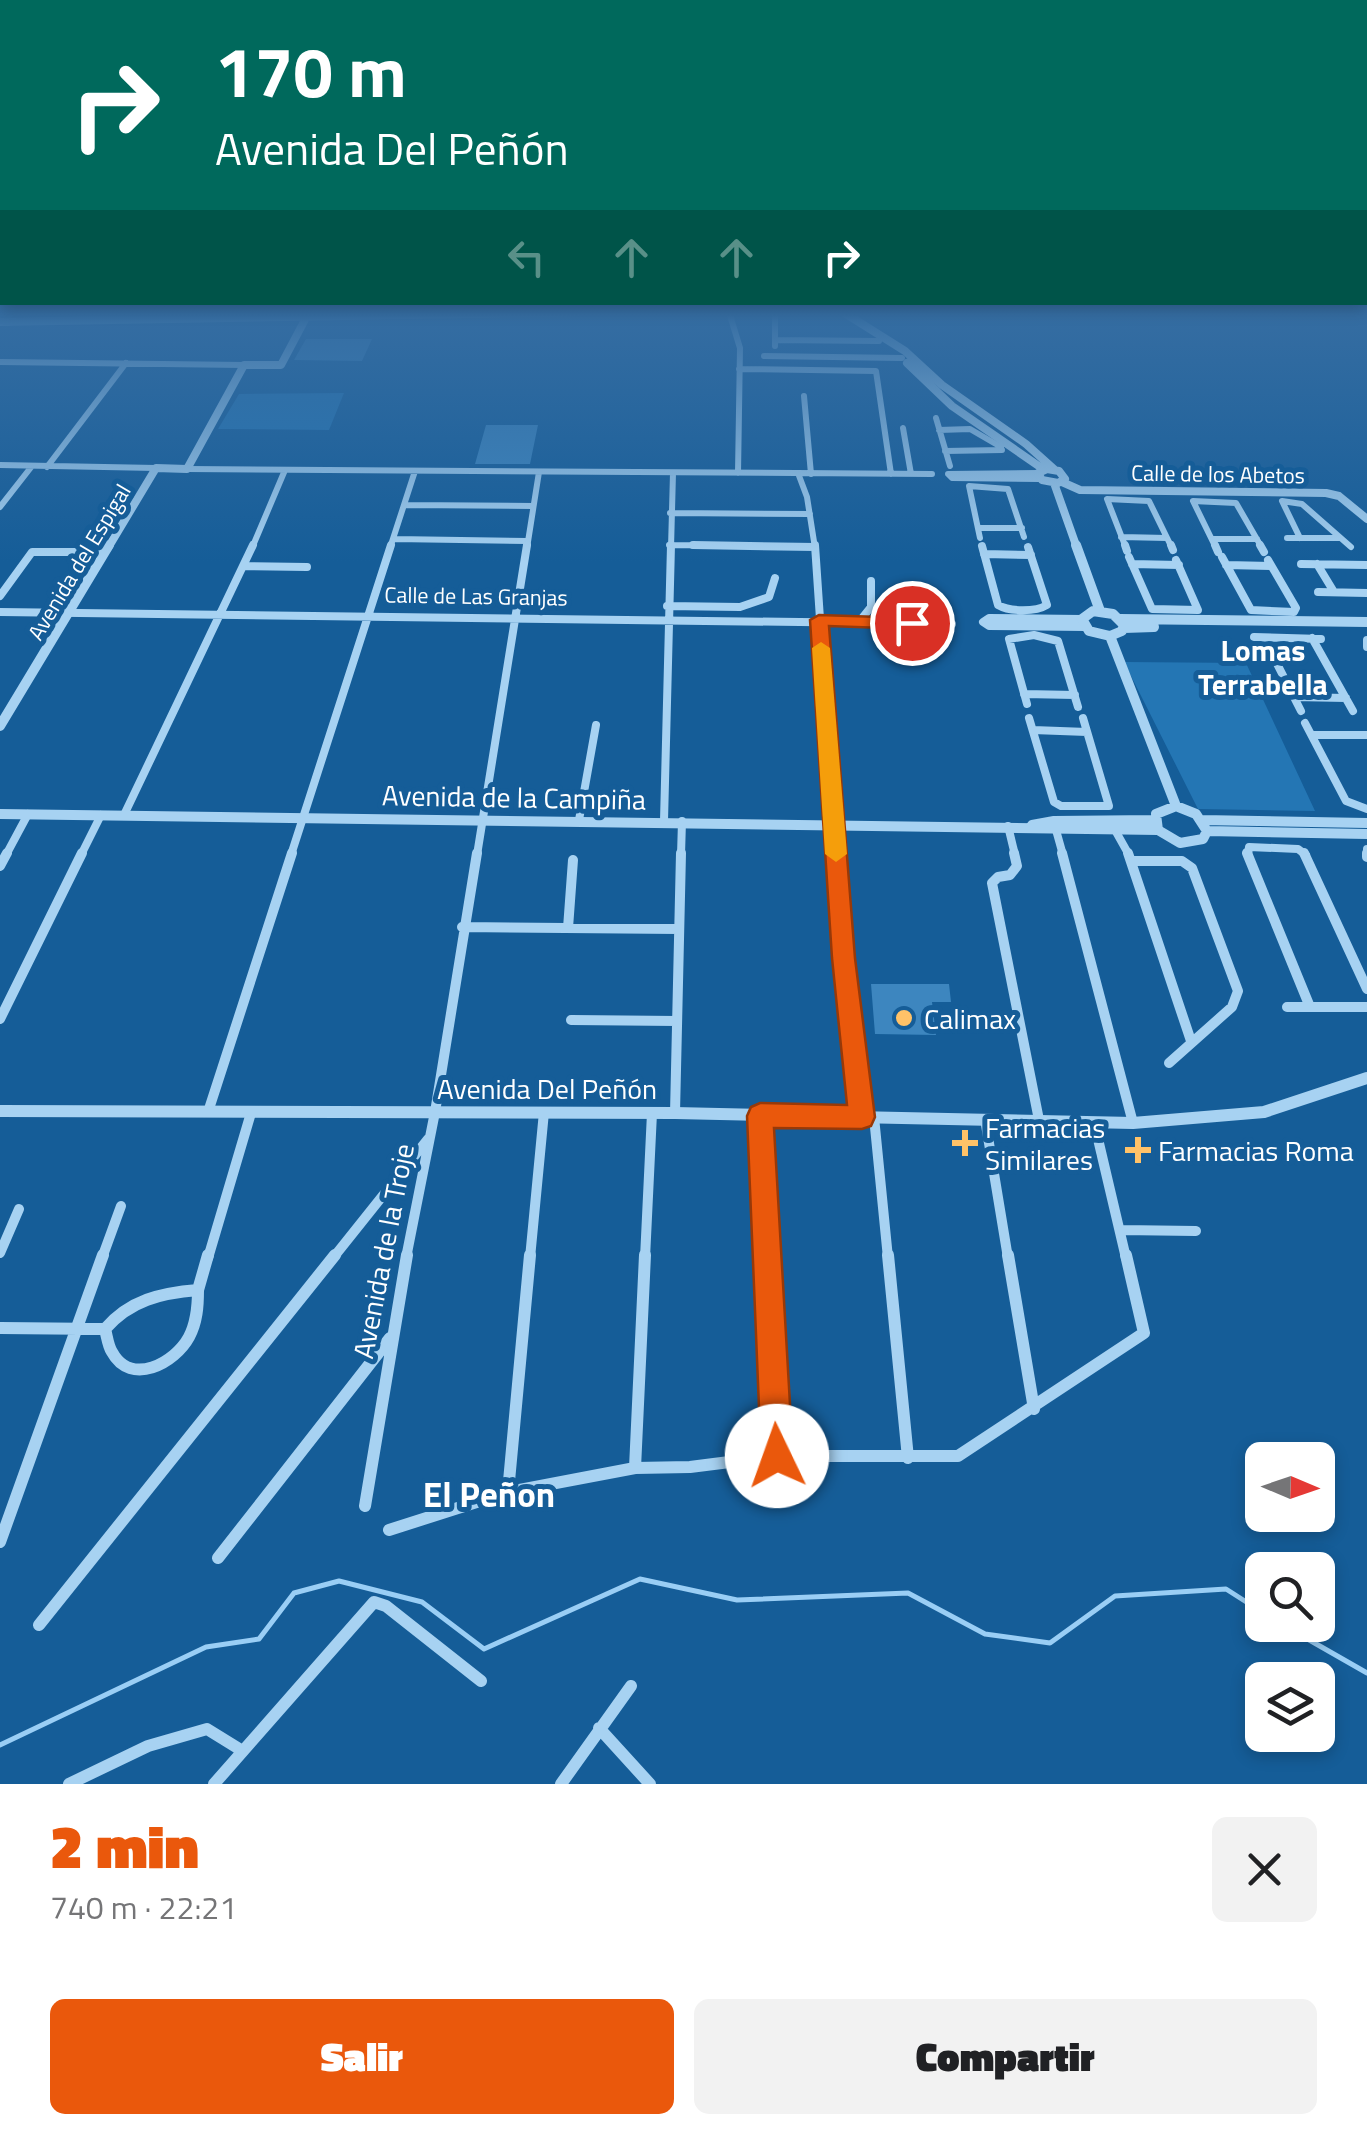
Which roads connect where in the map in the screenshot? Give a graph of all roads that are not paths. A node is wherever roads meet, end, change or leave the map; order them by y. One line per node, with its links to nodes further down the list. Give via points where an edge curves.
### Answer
1 (102, 395): 19 (street)
2 (227, 395): 21 (street)
3 (739, 395): 27 (street)
4 (880, 395): 30 (street)
5 (941, 395): 9 (street, Calle de los Abetos)
6 (957, 395): 8 (street)
7 (804, 396): 29 (street)
8 (964, 401): 9 (street); 23 (street)
9 (951, 405): 13 (street, Calle de los Abetos)
10 (936, 418): 12 (street)
11 (903, 428): 31 (street)
12 (939, 430): 14 (street, via 970,429); 15 (street)
13 (998, 436): 14 (street); 33 (street, Calle de los Abetos)
14 (988, 439): 15 (street, via 1002,449)
15 (946, 450): 18 (street)
16 (0, 466): 17 (street)
17 (32, 466): 19 (street); 41 (street)
18 (950, 466)
19 (48, 467): 20 (street)
20 (156, 468): 21 (street, Avenida del Espigal); 62 (street, Avenida del Espigal)
21 (187, 469): 22 (street)
22 (285, 470): 24 (street); 69 (street)
23 (1056, 470): 33 (street); 35 (street, via 1066,476)
24 (414, 472): 25 (street); 39 (street)
25 (540, 472): 26 (street); 40 (street, Avenida de la Troje)
26 (673, 473): 27 (street); 42 (street)
27 (738, 473): 28 (street)
28 (798, 473): 29 (street); 43 (street)
29 (810, 474): 30 (street)
30 (892, 474): 31 (street)
31 (911, 474): 32 (street)
32 (932, 474)
33 (1040, 474): 34 (street); 34 (street, via 948,474); 35 (street, Calle de los Abetos)
34 (985, 482): 45 (street, via 967,488); 46 (street, via 1008,489)
35 (1058, 483): 36 (street, Calle de los Abetos); 78 (street)
36 (1127, 495): 37 (street, Calle de los Abetos); 48 (street, via 1106,500); 49 (street, via 1150,502)
37 (1214, 496): 38 (street, Calle de los Abetos); 54 (street, via 1193,501); 55 (street, via 1237,504)
38 (1290, 496): 44 (street, Calle de los Abetos, via 1336,494); 51 (street, via 1281,503); 52 (street)
39 (405, 505): 40 (street); 53 (street)
40 (533, 506): 56 (street, Avenida de la Troje)
41 (0, 507)
42 (670, 513): 43 (street); 57 (street)
43 (810, 514): 59 (street)
44 (1367, 519)
45 (978, 528): 46 (street); 58 (street)
46 (1022, 528): 47 (street)
47 (1024, 537)
48 (1121, 538): 49 (street); 63 (street)
49 (1166, 538): 61 (street)
50 (1287, 538): 51 (street)
51 (1300, 538): 52 (street)
52 (1340, 538): 60 (street)
53 (395, 539): 56 (street); 82 (street)
54 (1212, 539): 55 (street); 64 (street)
55 (1257, 539): 65 (street)
56 (527, 541): 84 (street, Avenida de la Troje)
57 (669, 545): 59 (street); 77 (street)
58 (982, 546): 88 (street, via 998,605); 88 (street, via 1029,551 1046,606)
59 (815, 547): 86 (street)
60 (1351, 548)
61 (1173, 550)
62 (104, 552): 76 (street, via 32,552); 80 (street, Avenida del Espigal)
63 (1129, 558): 83 (street, via 1149,606); 83 (street, via 1177,562 1199,608)
64 (1222, 558): 65 (street); 92 (street, via 1248,606)
65 (1268, 559): 92 (street, via 1296,608)
66 (1302, 564): 67 (street)
67 (1317, 564): 68 (street); 74 (street)
68 (1367, 565)
69 (244, 566): 70 (street); 81 (street)
70 (307, 567)
71 (775, 578): 77 (street, via 770,598 740,606)
72 (871, 581): 87 (street, via 872,607)
73 (1318, 592): 74 (street)
74 (1334, 592): 75 (street)
75 (1367, 592)
76 (0, 596)
77 (667, 606): 85 (street)
78 (1100, 611): 89 (street, via 1088,613); 90 (street)
79 (0, 612): 80 (street, Calle de Las Granjas)
80 (68, 612): 81 (street, Calle de Las Granjas); 108 (street, Avenida del Espigal)
81 (218, 615): 82 (street, Calle de Las Granjas); 118 (street)
82 (370, 615): 84 (street, Calle de Las Granjas); 120 (street)
83 (1178, 616): 90 (street); 92 (street)
84 (513, 617): 85 (street, Calle de Las Granjas); 121 (street, Avenida de la Troje)
85 (666, 618): 86 (street, Calle de Las Granjas); 123 (street)
86 (819, 620): 87 (street, Calle de Las Granjas); 126 (street)
87 (860, 622): 91 (street, Calle de Las Granjas)
88 (1026, 623): 88 (street, via 983,622 989,626); 89 (street); 95 (street, via 1010,639); 96 (street, via 1058,641)
89 (1084, 623): 94 (street)
90 (1122, 623): 92 (street); 94 (street)
91 (952, 624)
92 (1280, 625): 93 (street); 97 (street, via 1259,638); 98 (street, via 1317,639)
93 (1367, 626)
94 (1110, 636): 113 (street)
95 (1024, 694): 96 (street); 99 (street)
96 (1075, 695): 100 (street)
97 (1294, 698): 98 (street); 101 (street)
98 (1346, 698): 102 (street)
99 (1027, 704)
100 (1078, 706)
101 (1301, 711)
102 (1353, 711)
103 (1029, 718): 109 (street)
104 (1083, 718): 110 (street)
105 (1305, 722): 111 (street)
106 (1359, 722): 112 (street)
107 (596, 724): 122 (street)
108 (0, 726)
109 (1033, 730): 110 (street); 119 (street, via 1054,802)
110 (1087, 732): 119 (street, via 1110,803)
111 (1312, 735): 112 (street); 114 (street, via 1346,802)
112 (1367, 735)
113 (1176, 806): 128 (street, via 1160,810); 131 (street)
114 (1367, 809)
115 (0, 814): 116 (street, Avenida de la Campiña)
116 (28, 814): 117 (street, Avenida de la Campiña); 140 (street)
117 (101, 815): 118 (street, Avenida de la Campiña); 148 (street)
118 (124, 815): 120 (street, Avenida de la Campiña)
119 (1096, 815): 127 (street, Avenida de la Campiña); 128 (street, Avenida de la Campiña); 134 (street, Avenida de la Campiña)
120 (303, 817): 121 (street, Avenida de la Campiña); 155 (street)
121 (480, 820): 122 (street, Avenida de la Campiña); 141 (street, Avenida de la Troje)
122 (579, 820): 123 (street, Avenida de la Campiña)
123 (664, 821): 124 (street, Avenida de la Campiña)
124 (682, 821): 126 (street, Avenida de la Campiña); 143 (street)
125 (1367, 822): 132 (street)
126 (834, 823): 129 (street, Avenida de la Campiña); 162 (street, via 844,958)
127 (1073, 825): 130 (street, Avenida de la Campiña); 133 (street, Avenida de la Campiña)
128 (1156, 825): 131 (street, via 1187,844 1198,842); 134 (street, Avenida de la Campiña)
129 (1008, 826): 130 (street, Avenida de la Campiña); 164 (street, via 1015,872 992,883)
130 (1028, 826): 133 (street, Avenida de la Campiña)
131 (1204, 826): 132 (street); 135 (street)
132 (1327, 828): 135 (street); 136 (street)
133 (1056, 830): 166 (street)
134 (1122, 830): 139 (street)
135 (1267, 832): 137 (street)
136 (1367, 834)
137 (1274, 847): 144 (street, via 1306,854); 146 (street, via 1246,852)
138 (573, 860): 142 (street)
139 (1131, 861): 151 (street); 151 (street, via 1182,861 1192,868 1238,991 1232,1006)
140 (0, 866)
141 (462, 927): 142 (street); 157 (street, Avenida de la Troje)
142 (568, 928): 143 (street)
143 (679, 929): 150 (street)
144 (1367, 988)
145 (1287, 1007): 146 (street)
146 (1310, 1007): 147 (street)
147 (1367, 1008)
148 (0, 1019)
149 (571, 1020): 150 (street)
150 (676, 1021): 159 (street)
151 (1191, 1042): 152 (street)
152 (1169, 1063)
153 (1367, 1078): 166 (street, Avenida Del Peñón, via 1264,1112)
154 (0, 1111): 155 (street, Avenida Del Peñón)
155 (208, 1112): 156 (street, Avenida Del Peñón)
156 (251, 1112): 157 (street, Avenida Del Peñón); 173 (street)
157 (435, 1112): 158 (street, Avenida Del Peñón); 167 (street, Avenida de la Troje)
158 (544, 1112): 160 (street, Avenida Del Peñón); 182 (street)
159 (676, 1113): 160 (street, Avenida Del Peñón); 161 (street, Avenida Del Peñón)
160 (652, 1114): 181 (street)
161 (760, 1116): 162 (street, Avenida Del Peñón); 179 (street)
162 (868, 1117): 163 (street, Avenida Del Peñón); 180 (street)
163 (984, 1119): 164 (street, Avenida Del Peñón); 178 (street)
164 (1039, 1120): 165 (street, Avenida Del Peñón)
165 (1094, 1122): 166 (street, Avenida Del Peñón); 170 (street)
166 (1133, 1123)
167 (430, 1137): 177 (street, Avenida de la Troje); 187 (street)
168 (121, 1206): 175 (street)
169 (19, 1209): 172 (street)
170 (1121, 1230): 171 (street); 178 (street, via 1144,1333)
171 (1196, 1231)
172 (0, 1253)
173 (198, 1290): 176 (street, via 138,1300); 176 (street, via 186,1343 161,1366 146,1370 121,1363)
174 (0, 1328): 175 (street)
175 (76, 1328): 176 (street); 185 (street)
176 (104, 1329)
177 (391, 1336): 183 (street, Avenida de la Troje); 186 (street)
178 (1034, 1409): 180 (street, via 958,1456)
179 (777, 1456): 180 (street); 181 (street)
180 (908, 1458)
181 (635, 1468): 182 (street)
182 (508, 1492): 184 (street)
183 (365, 1506)
184 (389, 1530)
185 (0, 1542)
186 (218, 1558)
187 (39, 1625)
188 (481, 1682): 191 (street, via 374,1602)
189 (631, 1686): 190 (street)
190 (599, 1728): 194 (street); 195 (street)
191 (242, 1750): 192 (street, via 207,1730 148,1746); 193 (street)
192 (69, 1784)
193 (214, 1784)
194 (561, 1784)
195 (650, 1784)

